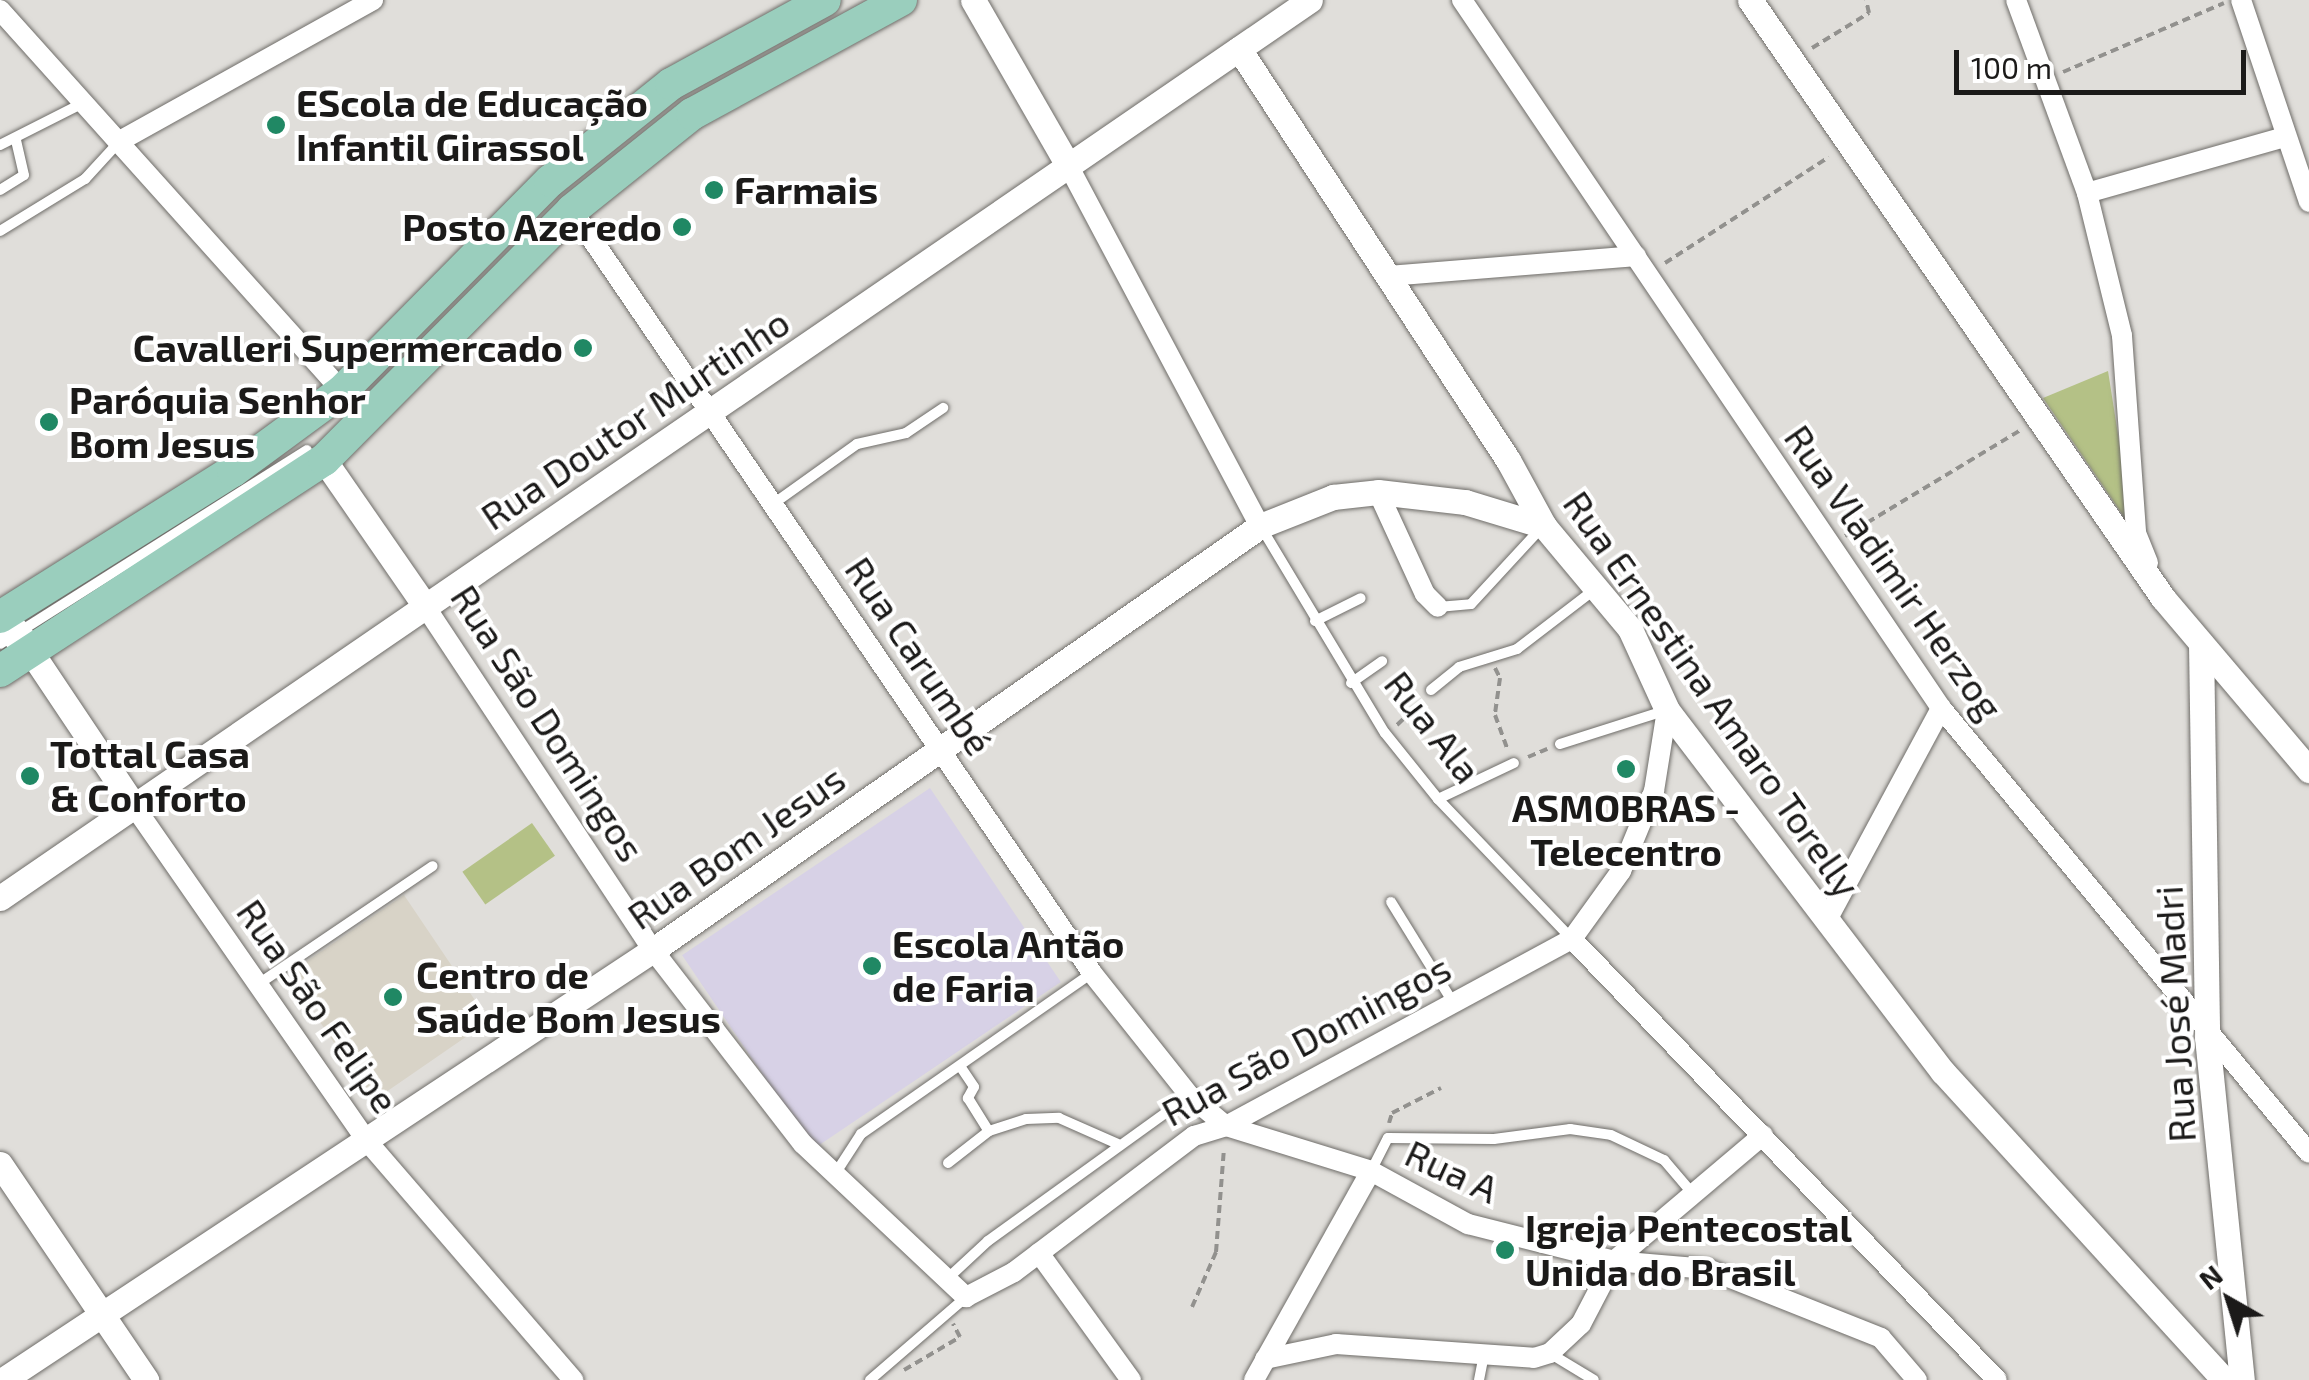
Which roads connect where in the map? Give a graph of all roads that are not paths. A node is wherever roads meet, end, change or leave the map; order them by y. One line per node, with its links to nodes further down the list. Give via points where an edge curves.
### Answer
1 (373, 0): 15 (street)
2 (825, 0): 25 (main road, via 670,84 565,169)
3 (901, 0): 21 (main road, via 692,114)
4 (973, 0): 17 (street, Rua Ala)
5 (1310, 0): 11 (street, Rua Doutor Murtinho)
6 (1462, 0): 23 (street, Rua Vladimir Herzog)
7 (1750, 0): 36 (street)
8 (2017, 0): 19 (street)
9 (2240, 0): 13 (street)
10 (0, 10): 12 (street)
11 (1239, 49): 17 (street, Rua Doutor Murtinho); 24 (street, Rua Ernestina Amaro Torelly)
12 (83, 103): 14 (lane); 15 (street)
13 (2285, 137): 19 (street); 20 (street)
14 (16, 140): 16 (lane); 18 (lane, via 24,176)
15 (118, 142): 22 (lane, via 100,168); 25 (street)
16 (0, 145)
17 (1068, 167): 27 (street, Rua Doutor Murtinho); 32 (street, Rua Ala)
18 (0, 190)
19 (2088, 193): 36 (street, via 2122,336 2136,533)
20 (2309, 202)
21 (572, 210): 27 (street, Rua Carumbé); 28 (main road)
22 (0, 231)
23 (1642, 265): 24 (street); 46 (street, Rua Vladimir Herzog)
24 (1389, 276): 33 (street, Rua Ernestina Amaro Torelly)
25 (342, 391): 29 (main road)
26 (943, 408): 31 (lane, via 906,434 857,444)
27 (711, 413): 31 (street, Rua Carumbé); 37 (street, Rua Doutor Murtinho)
28 (316, 455): 29 (main road); 37 (street, Rua São Domingos); 40 (main road)
29 (233, 471): 40 (main road)
30 (1378, 492): 32 (street, Rua Bom Jesus, via 1333,497); 33 (street, Rua Bom Jesus, via 1464,502); 38 (street)
31 (773, 504): 49 (street, Rua Carumbé)
32 (1260, 526): 39 (lane, Rua Ala); 49 (street, Rua Bom Jesus)
33 (1544, 526): 34 (street, Rua Ernestina Amaro Torelly); 38 (lane, via 1470,604)
34 (1598, 588): 45 (lane, via 1517,649 1459,668); 47 (street, Rua Ernestina Amaro Torelly, via 1630,629)
35 (1360, 598): 39 (lane)
36 (2163, 598): 41 (street)
37 (425, 606): 53 (street, Rua Doutor Murtinho); 59 (street, Rua São Domingos)
38 (1438, 607)
39 (1315, 621): 44 (lane, Rua Ala)
40 (8, 630): 43 (main road); 53 (street, Rua São Felipe)
41 (2201, 644): 51 (street); 63 (street, Rua José Madri)
42 (1382, 661): 44 (lane)
43 (0, 671)
44 (1351, 682): 52 (lane, Rua Ala)
45 (1430, 690)
46 (1941, 708): 57 (street); 63 (street, Rua Vladimir Herzog)
47 (1667, 710): 48 (lane); 57 (street, Rua Ernestina Amaro Torelly); 58 (street, via 1654,790 1622,871)
48 (1560, 744)
49 (942, 751): 59 (street, Rua Bom Jesus); 60 (street, Rua Carumbé)
50 (1514, 763): 52 (lane)
51 (2309, 770)
52 (1438, 799): 58 (lane, Rua Ala)
53 (134, 806): 55 (street, Rua Doutor Murtinho); 61 (street, Rua São Felipe)
54 (433, 866): 61 (lane)
55 (0, 898)
56 (1392, 902): 62 (lane)
57 (1826, 922): 95 (street, Rua Ernestina Amaro Torelly, via 1943,1072)
58 (1572, 939): 62 (street, Rua São Domingos); 68 (street, Rua Ala)
59 (652, 950): 69 (street, Rua Bom Jesus); 75 (street, Rua São Domingos, via 803,1144)
60 (1092, 973): 64 (lane); 65 (street, Rua Carumbé)
61 (256, 985): 69 (street, Rua São Felipe)
62 (1455, 1006): 66 (street, Rua São Domingos)
63 (2207, 1037): 71 (street, Rua Vladimir Herzog); 96 (street, Rua José Madri)
64 (960, 1066): 67 (lane, via 974,1087 968,1098); 75 (lane, via 861,1134)
65 (1190, 1096): 66 (street, Rua Carumbé); 70 (lane)
66 (1226, 1126): 74 (street, Rua A); 77 (street, Rua São Domingos, via 1194,1136)
67 (990, 1132): 70 (lane, via 1026,1118 1059,1118); 72 (lane)
68 (1763, 1135): 76 (street); 94 (street, Rua Ala)
69 (367, 1141): 81 (street, Rua Bom Jesus); 87 (street, Rua São Felipe)
70 (1118, 1144): 79 (lane)
71 (2309, 1152)
72 (948, 1163)
73 (0, 1164): 81 (street)
74 (1371, 1170): 76 (lane, via 1388,1138 1494,1139 1570,1129 1611,1135 1664,1160); 78 (street, Rua A, via 1468,1224); 84 (street)
75 (835, 1174): 79 (street, Rua São Domingos)
76 (1693, 1194): 78 (street)
77 (1040, 1253): 80 (street, Rua São Domingos); 89 (street)
78 (1614, 1261): 82 (street, via 1581,1324); 93 (street, Rua A, via 1708,1269 1881,1338)
79 (947, 1279): 80 (street, Rua São Domingos)
80 (966, 1297): 88 (lane)
81 (105, 1318): 85 (street, Rua Bom Jesus); 86 (street)
82 (1550, 1353): 83 (street); 92 (lane)
83 (1484, 1355): 84 (street, via 1336,1344); 91 (lane)
84 (1265, 1359): 90 (street)
85 (3, 1380)
86 (146, 1380)
87 (574, 1380)
88 (870, 1380)
89 (1131, 1380)
90 (1254, 1380)
91 (1479, 1380)
92 (1594, 1380)
93 (1917, 1380)
94 (1997, 1380)
95 (2224, 1380)
96 (2242, 1380)

